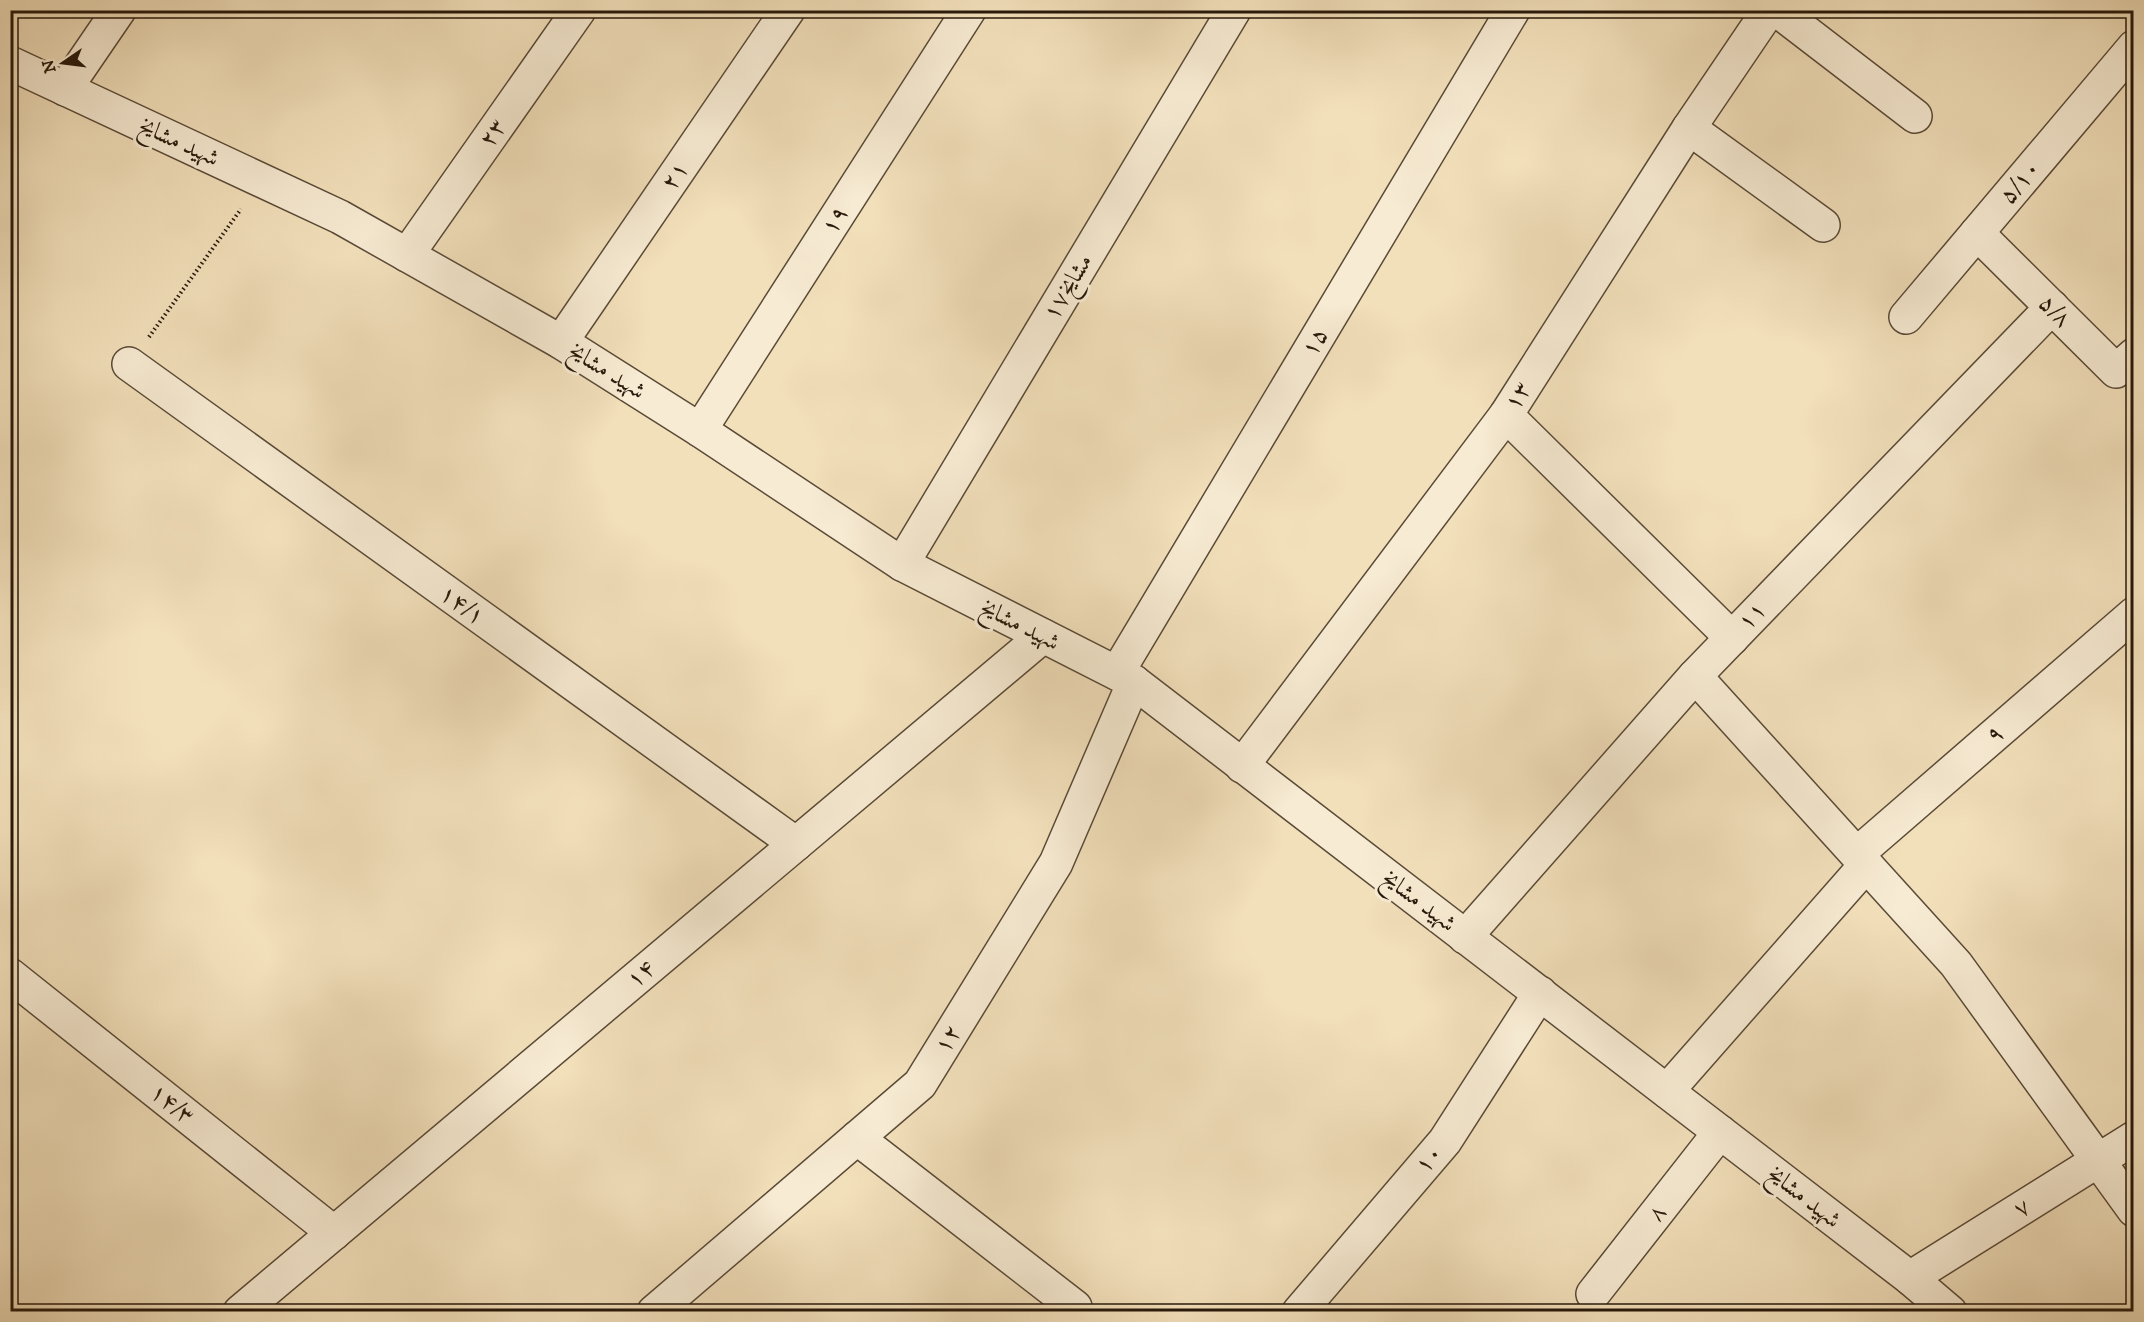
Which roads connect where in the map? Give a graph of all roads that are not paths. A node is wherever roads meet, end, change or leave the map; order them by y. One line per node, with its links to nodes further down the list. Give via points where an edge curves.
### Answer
1 (119, 10): 11 (street)
2 (579, 10): 16 (street, ۲۳)
3 (788, 10): 19 (street, ۲۱)
4 (969, 10): 23 (street, ۱۹)
5 (1234, 10): 24 (street, ۱۷مشایخ)
6 (1513, 10): 29 (street, ۱۵)
7 (1769, 10): 13 (street, ۱۳)
8 (1777, 10): 12 (street)
9 (2133, 47): 15 (street, ۵/۱۰)
10 (10, 63): 11 (street, شهید مشایخ)
11 (65, 89): 16 (street, شهید مشایخ, via 340,217)
12 (1915, 116)
13 (1689, 128): 14 (street); 22 (street, ۱۳)
14 (1823, 225)
15 (1977, 233): 17 (street, ۵/۸); 18 (street, ۵/۱۰)
16 (407, 255): 19 (street, شهید مشایخ)
17 (2052, 307): 20 (street, ۵/۸, via 2116,371); 27 (street, ۱۱)
18 (1906, 317)
19 (561, 342): 23 (street, شهید مشایخ)
20 (2133, 355)
21 (129, 364): 31 (street, ۱۴/۱)
22 (1506, 415): 27 (street); 30 (street, ۱۳)
23 (700, 430): 24 (street, شهید مشایخ)
24 (902, 564): 26 (street, شهید مشایخ)
25 (2133, 614): 32 (street, ۹)
26 (1042, 636): 29 (street, شهید مشایخ); 31 (street, ۱۴)
27 (1732, 638): 28 (street, ۱۱)
28 (1695, 676): 32 (street); 33 (street, ۱۱)
29 (1125, 678): 30 (street, شهید مشایخ); 38 (street, ۱۲, via 1056,863 920,1084)
30 (1242, 766): 33 (street, شهید مشایخ)
31 (796, 844): 42 (street, ۱۴)
32 (1862, 859): 36 (street, ۹); 40 (street, via 1956,964)
33 (1466, 937): 35 (street, شهید مشایخ)
34 (10, 975): 42 (street, ۱۴/۳)
35 (1540, 993): 36 (street, شهید مشایخ); 48 (street, ۱۰, via 1445,1141)
36 (1667, 1091): 37 (street, شهید مشایخ)
37 (1720, 1132): 43 (street, ۸); 44 (street, شهید مشایخ)
38 (857, 1138): 45 (street); 47 (street, ۱۲)
39 (2133, 1138): 40 (street, ۷)
40 (2097, 1160): 41 (street); 44 (street, ۷)
41 (2133, 1210)
42 (334, 1233): 46 (street, ۱۴)
43 (1593, 1294)
44 (1927, 1299)
45 (1075, 1307)
46 (250, 1308)
47 (654, 1311)
48 (1299, 1311)

